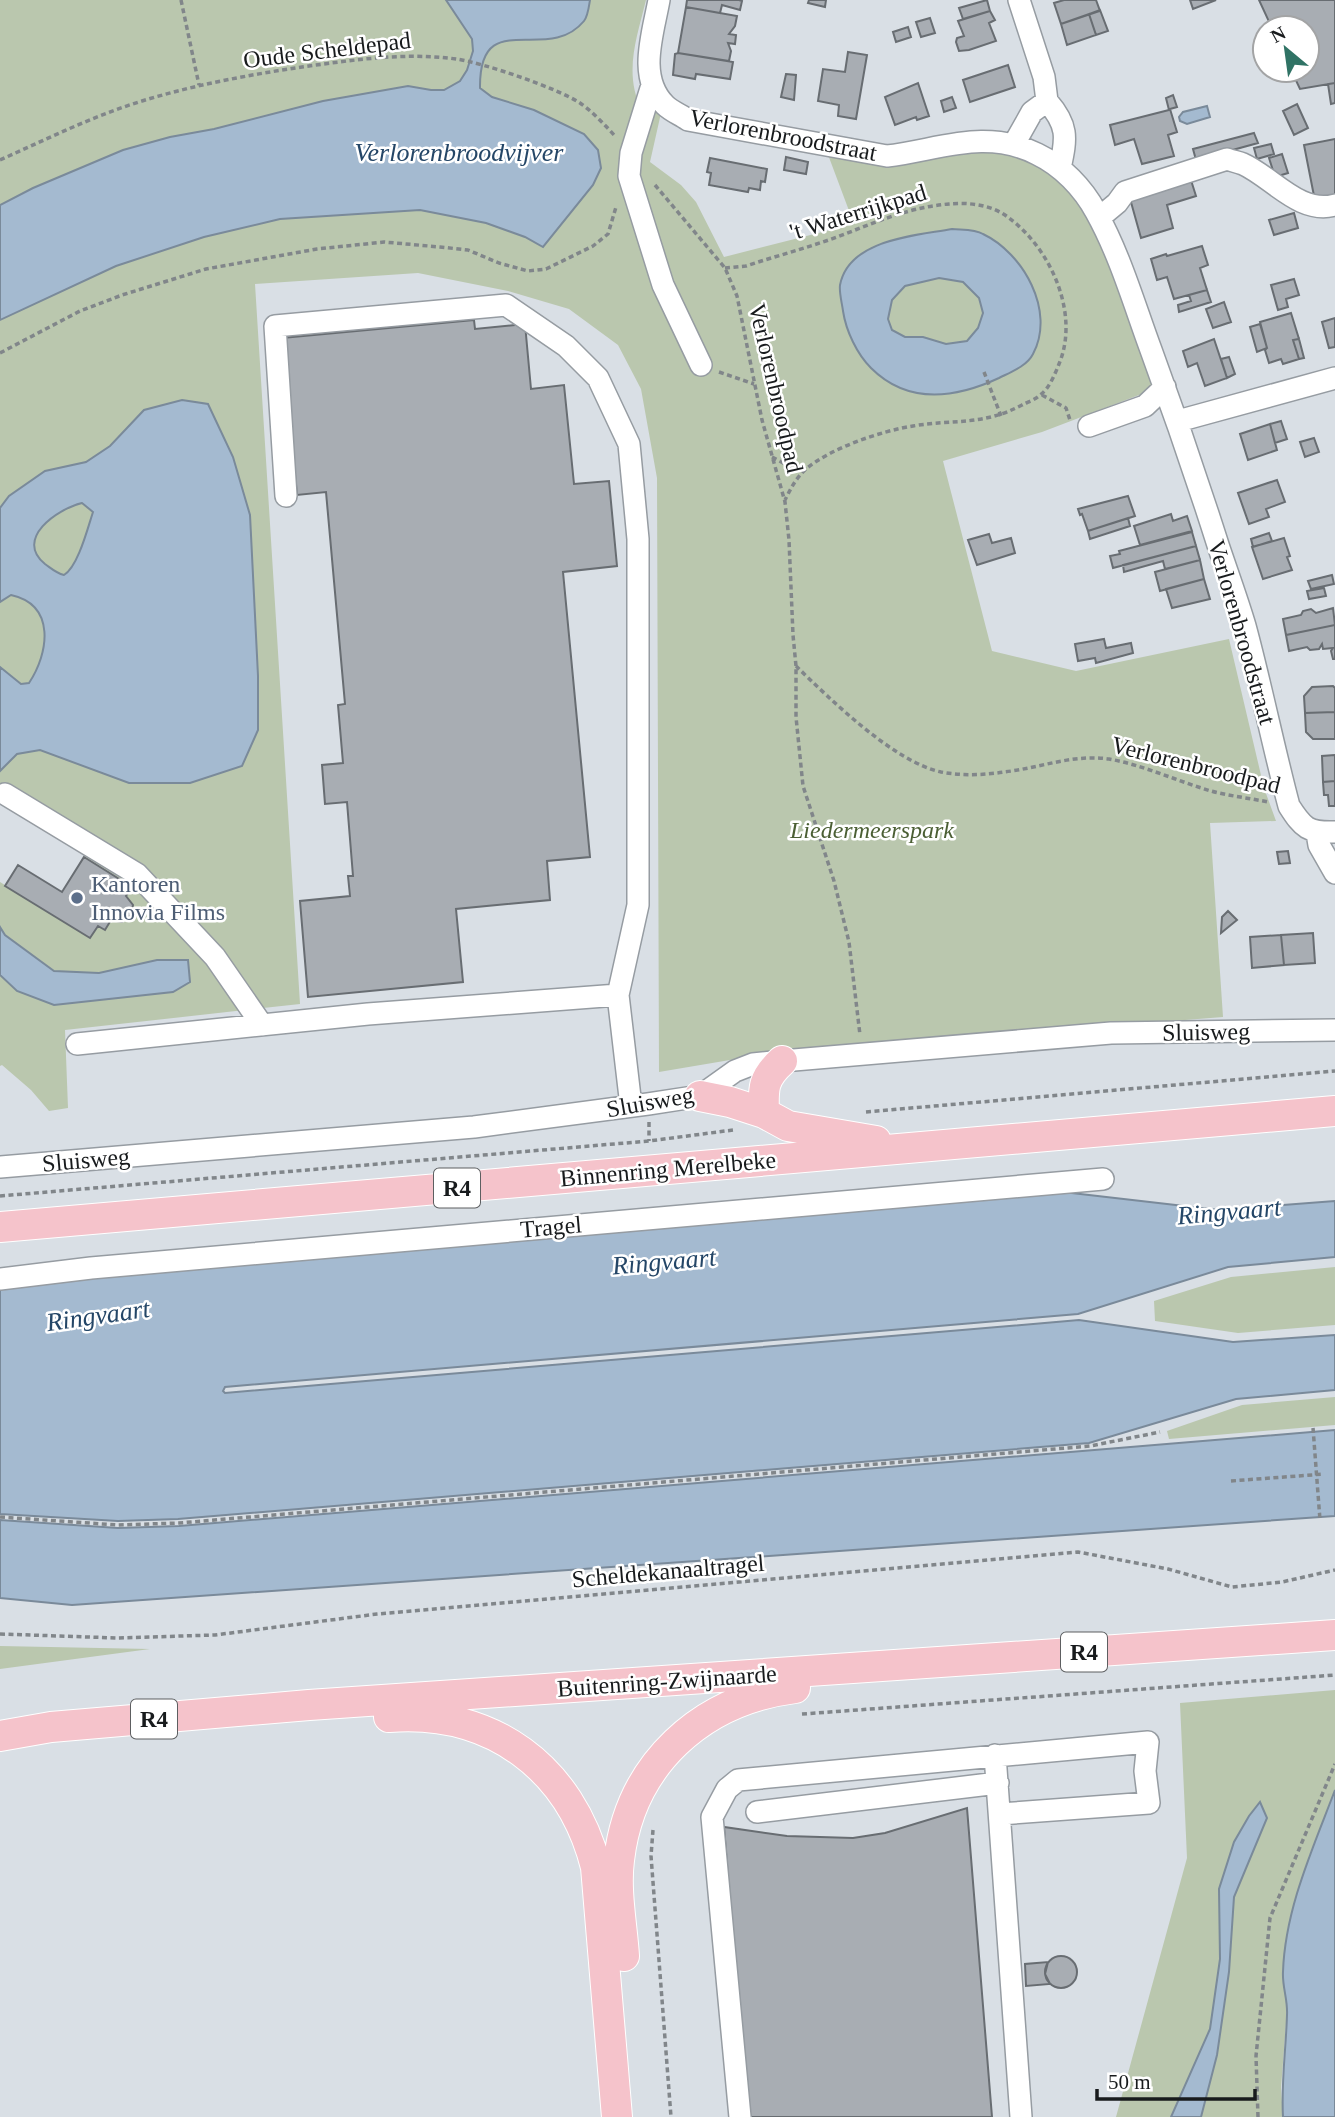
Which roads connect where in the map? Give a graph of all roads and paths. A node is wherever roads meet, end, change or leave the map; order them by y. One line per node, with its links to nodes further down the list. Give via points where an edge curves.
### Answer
1 (181, 0): 4 (path)
2 (659, 0): 5 (street, via 648,60)
3 (1019, 0): 6 (street, via 1044,77)
4 (199, 85): 8 (path, Oude Scheldepad, via 332,63 425,56 458,59 581,103); 9 (path, Oude Scheldepad, via 83,122)
5 (652, 85): 7 (street, Verlorenbroodstraat, via 665,105 688,120 887,156 940,144); 8 (street)
6 (1046, 101): 7 (street, via 1032,112); 10 (street, via 1065,128)
7 (1014, 144): 10 (street, Verlorenbroodstraat)
8 (632, 153): 14 (path, Verlorenbroodpad); 16 (street, via 629,176 663,285)
9 (0, 160)
10 (1060, 168): 13 (street, Verlorenbroodstraat)
11 (618, 200): 15 (path, via 608,234 546,269 528,271 468,250 384,242 317,249 206,270 122,295 80,311)
12 (1335, 205): 13 (street, via 1315,207 1302,202 1243,164 1227,159 1125,192)
13 (1099, 218): 20 (street, Verlorenbroodstraat)
14 (725, 268): 19 (path, Verlorenbroodpad, via 737,296); 21 (path, 't Waterrijkpad, via 927,205 986,207 1009,217 1028,236 1046,258 1060,290 1064,352)
15 (0, 353)
16 (701, 365): 19 (path)
17 (985, 372): 22 (path)
18 (1335, 378): 23 (street)
19 (754, 384): 25 (path, Verlorenbroodpad)
20 (1165, 387): 23 (street, Verlorenbroodstraat); 24 (street, via 1145,407)
21 (1042, 395): 22 (path); 24 (path, via 1066,408 1074,429)
22 (1001, 416): 26 (path, via 879,434)
23 (1178, 421): 31 (street, Verlorenbroodstraat, via 1244,625)
24 (1089, 426)
25 (771, 457): 26 (path); 28 (path, Verlorenbroodpad)
26 (806, 469): 28 (path)
27 (286, 496): 34 (street, via 275,326 506,305 566,346 597,378 629,444 638,539 638,905)
28 (785, 502): 29 (path, Verlorenbroodpad)
29 (796, 666): 31 (path, Verlorenbroodpad, via 885,743 940,772 972,775 1080,757 1111,760 1213,791); 38 (path, Verlorenbroodpad, via 803,786 849,942)
30 (5, 794): 35 (street, via 137,874 215,957)
31 (1290, 806): 32 (street, Verlorenbroodstraat, via 1308,830)
32 (1326, 832): 33 (street, Verlorenbroodstraat, via 1319,845)
33 (1335, 873)
34 (618, 995): 35 (street); 42 (street)
35 (262, 1025): 37 (street)
36 (1335, 1030): 38 (street, Sluisweg, via 1111,1033)
37 (77, 1044)
38 (862, 1053): 39 (street, Sluisweg)
39 (782, 1061): 41 (street, Sluisweg, via 735,1071); 44 (highway, via 769,1072 763,1090)
40 (1335, 1071): 45 (path)
41 (700, 1096): 42 (street, Sluisweg / R4); 44 (highway, R4)
42 (631, 1107): 48 (street, Sluisweg / R4, via 474,1127)
43 (1335, 1111): 47 (highway, Binnenring Merelbeke / R4)
44 (764, 1113): 47 (highway, R4, via 812,1132)
45 (858, 1113)
46 (737, 1130): 50 (path)
47 (914, 1148): 51 (highway, Binnenring Merelbeke / R4)
48 (0, 1167)
49 (1103, 1179): 52 (street, Tragel)
50 (0, 1196)
51 (0, 1227)
52 (0, 1279)
53 (1313, 1428): 58 (path, bridge)
54 (1160, 1432): 57 (path, via 1090,1446 178,1522 118,1525)
55 (1324, 1474): 56 (path)
56 (1231, 1481)
57 (0, 1517)
58 (1320, 1520)
59 (1335, 1570): 60 (path, Scheldekanaaltragel, via 1232,1587 1077,1552 377,1614 215,1635)
60 (0, 1634)
61 (1335, 1635): 62 (highway, Buitenring-Zwijnaarde / R4)
62 (832, 1669): 63 (highway, Buitenring-Zwijnaarde / R4); 71 (highway, via 800,1687 741,1700 688,1732 645,1779 631,1809 619,1862 619,1896)
63 (309, 1705): 64 (highway, Buitenring-Zwijnaarde / R4, via 51,1727); 70 (highway, via 337,1721 412,1715 459,1721 497,1735 534,1761 561,1788 584,1829 596,1867)
64 (0, 1736)
65 (995, 1755): 67 (street); 69 (street, via 1148,1742 1149,1803); 72 (street, via 738,1780 727,1789 712,1818)
66 (1335, 1764): 74 (path, via 1270,1918 1256,2056)
67 (998, 1783): 68 (street); 69 (street)
68 (757, 1812)
69 (1000, 1814): 73 (street)
70 (617, 2117)
71 (638, 2117)
72 (740, 2117)
73 (1021, 2117)
74 (1258, 2117)

